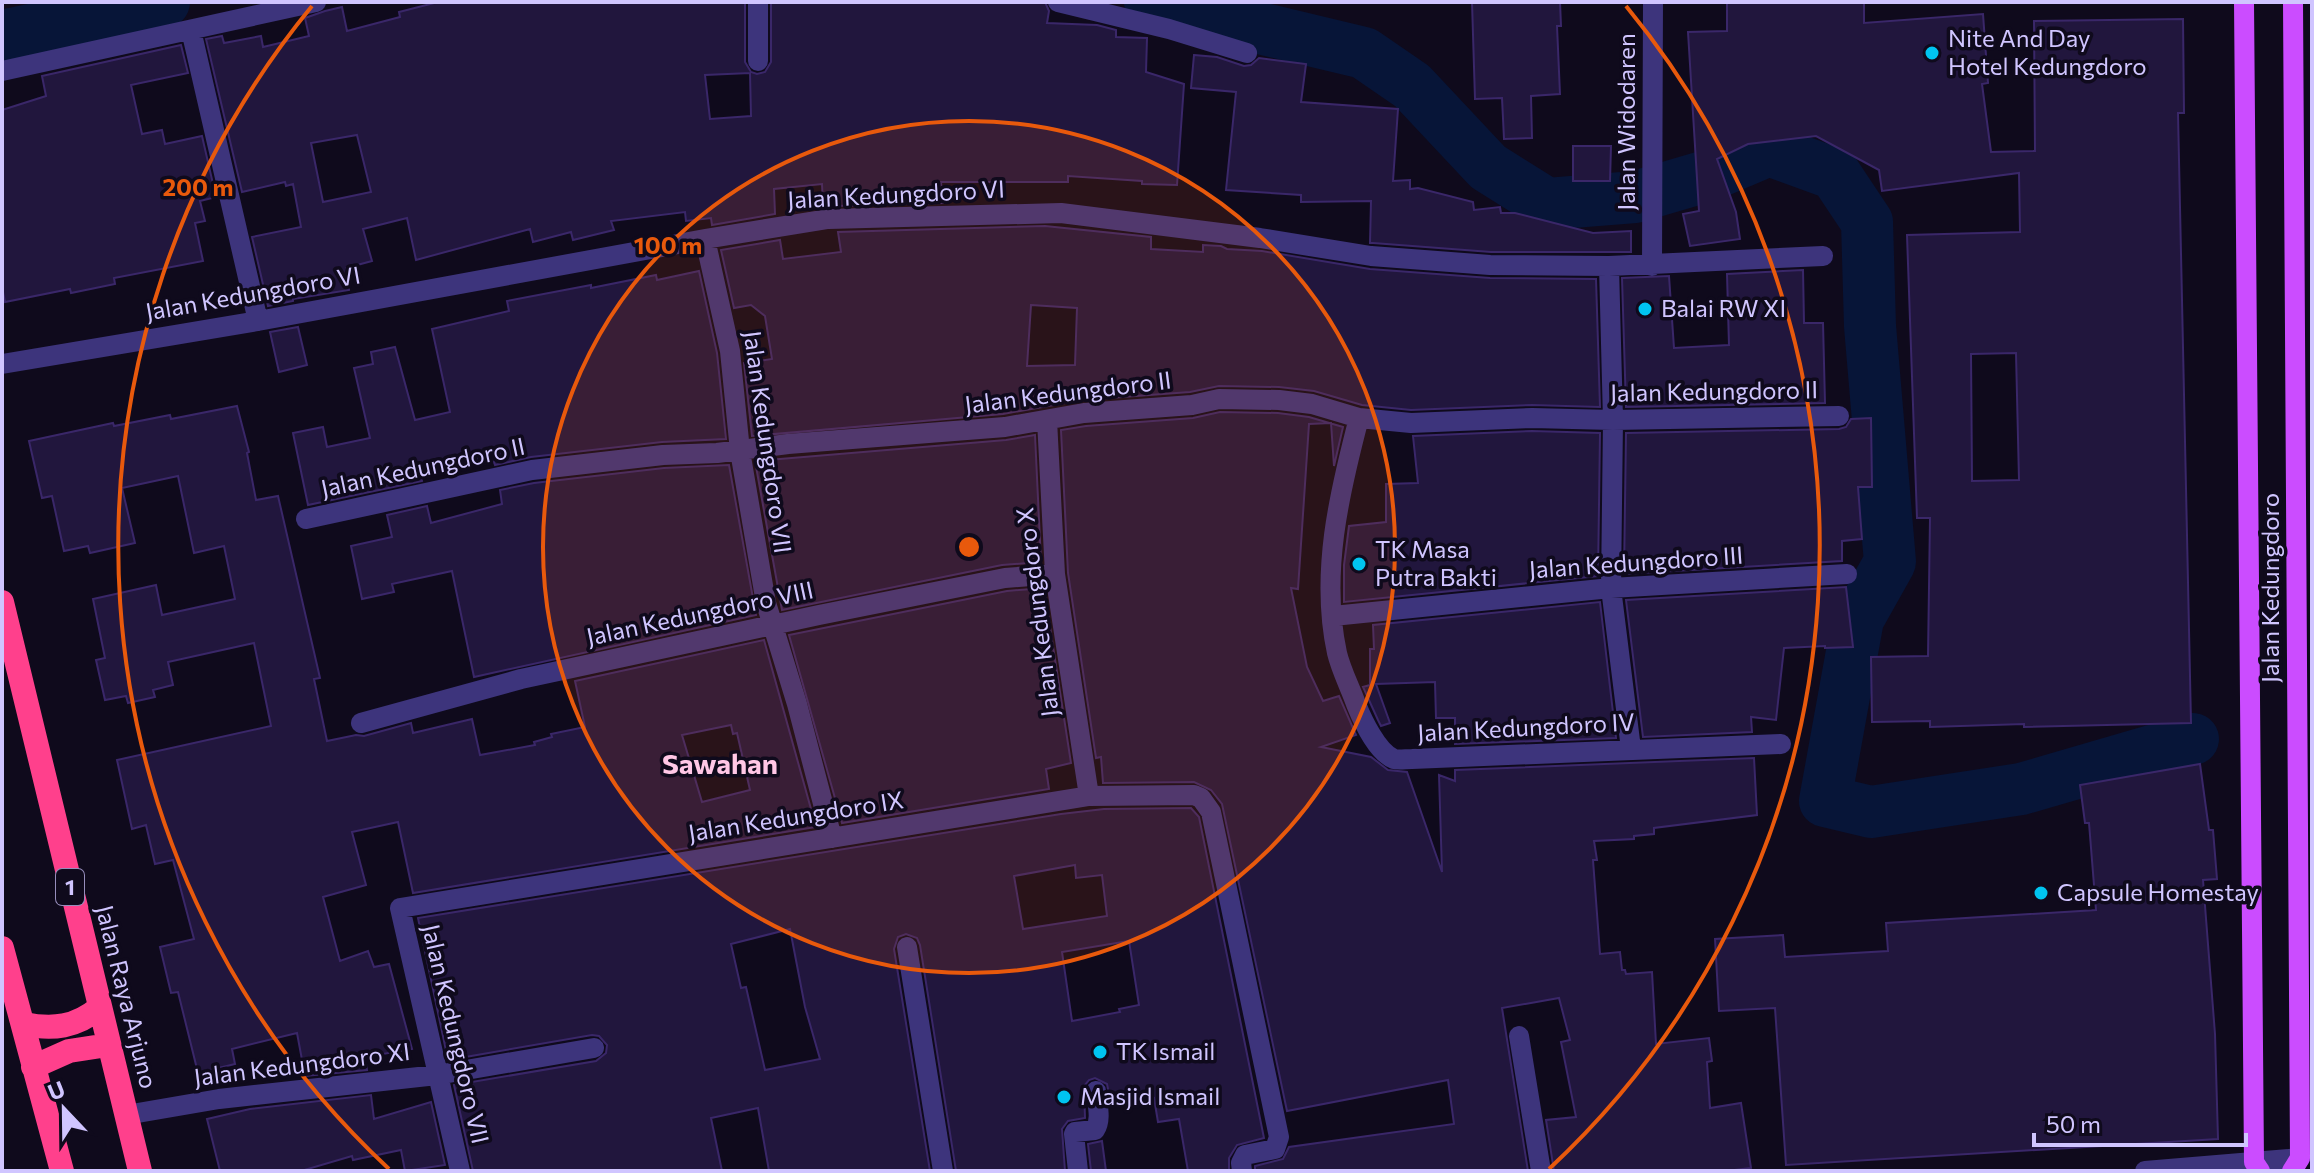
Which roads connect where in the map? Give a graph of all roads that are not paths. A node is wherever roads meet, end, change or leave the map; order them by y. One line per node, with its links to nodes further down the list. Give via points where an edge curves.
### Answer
1 (316, 2): 7 (street)
2 (758, 2): 9 (street)
3 (1058, 2): 8 (street)
4 (1653, 2): 14 (street, Jalan Widodaren)
5 (2244, 2): 50 (main road, Jalan Kedungdoro)
6 (2293, 2): 17 (main road, Jalan Kedungdoro)
7 (191, 30): 10 (street); 15 (street)
8 (1247, 53)
9 (758, 61)
10 (2, 71)
11 (705, 239): 13 (street, Jalan Kedungdoro VI, via 828,219 1061,213 1371,256); 15 (street, Jalan Kedungdoro VI); 22 (street, Jalan Kedungdoro VII, via 732,363)
12 (1823, 256): 14 (street, Jalan Kedungdoro VI)
13 (1609, 266): 14 (street, Jalan Kedungdoro VI); 21 (street)
14 (1652, 266)
15 (258, 321): 16 (street, Jalan Kedungdoro VI)
16 (2, 364)
17 (2304, 384): 36 (main road, Jalan Kedungdoro)
18 (1839, 416): 21 (street, Jalan Kedungdoro II)
19 (1359, 418): 20 (street, Jalan Kedungdoro II, via 1312,404 1255,398); 21 (street, Jalan Kedungdoro II, via 1411,423); 28 (street, Jalan Kedungdoro IV, via 1332,542)
20 (1047, 420): 22 (street, Jalan Kedungdoro II); 24 (street, Jalan Kedungdoro X)
21 (1613, 420): 26 (street)
22 (740, 451): 23 (street, Jalan Kedungdoro II, via 532,470); 29 (street, Jalan Kedungdoro VII)
23 (306, 519)
24 (1055, 574): 29 (street, Jalan Kedungdoro VIII, via 930,592); 33 (street, Jalan Kedungdoro X)
25 (1847, 574): 26 (street, Jalan Kedungdoro III)
26 (1611, 588): 28 (street, Jalan Kedungdoro III); 32 (street)
27 (2, 602): 40 (highway, Jalan Raya Arjuno / 1)
28 (1333, 616): 32 (street, Jalan Kedungdoro IV, via 1338,654 1360,715 1373,739 1394,759)
29 (773, 627): 30 (street, Jalan Kedungdoro VIII, via 521,679); 34 (street, Jalan Kedungdoro VII)
30 (361, 723)
31 (1781, 744): 32 (street, Jalan Kedungdoro IV)
32 (1631, 749)
33 (1089, 796): 34 (street, Jalan Kedungdoro IX); 56 (street, Jalan Kedungdoro IX, via 1194,795 1211,812 1279,1137 1275,1149 1245,1155)
34 (832, 838): 35 (street, Jalan Kedungdoro IX)
35 (400, 908): 46 (street, Jalan Kedungdoro VII)
36 (2305, 917): 39 (main road, Jalan Kedungdoro)
37 (907, 947): 54 (street)
38 (2, 948): 41 (highway)
39 (2306, 991): 49 (main road, Jalan Kedungdoro)
40 (99, 1008): 41 (highway, via 85,1020 56,1028); 43 (highway, Jalan Raya Arjuno / 1)
41 (24, 1024): 45 (highway)
42 (1519, 1036): 57 (street)
43 (108, 1045): 45 (highway, via 69,1051); 48 (highway, Jalan Raya Arjuno / 1)
44 (594, 1048): 46 (street, Jalan Kedungdoro XI)
45 (33, 1067): 51 (highway)
46 (437, 1075): 48 (street, Jalan Kedungdoro XI); 53 (street, Jalan Kedungdoro VII)
47 (1096, 1091): 55 (street, via 1098,1127 1074,1134)
48 (126, 1115): 52 (highway, Jalan Raya Arjuno / 1)
49 (2296, 1164): 50 (street)
50 (2257, 1166): 58 (street)
51 (62, 1171)
52 (140, 1171)
53 (460, 1171)
54 (943, 1171)
55 (1078, 1171)
56 (1242, 1171)
57 (1541, 1171)
58 (2145, 1171)

